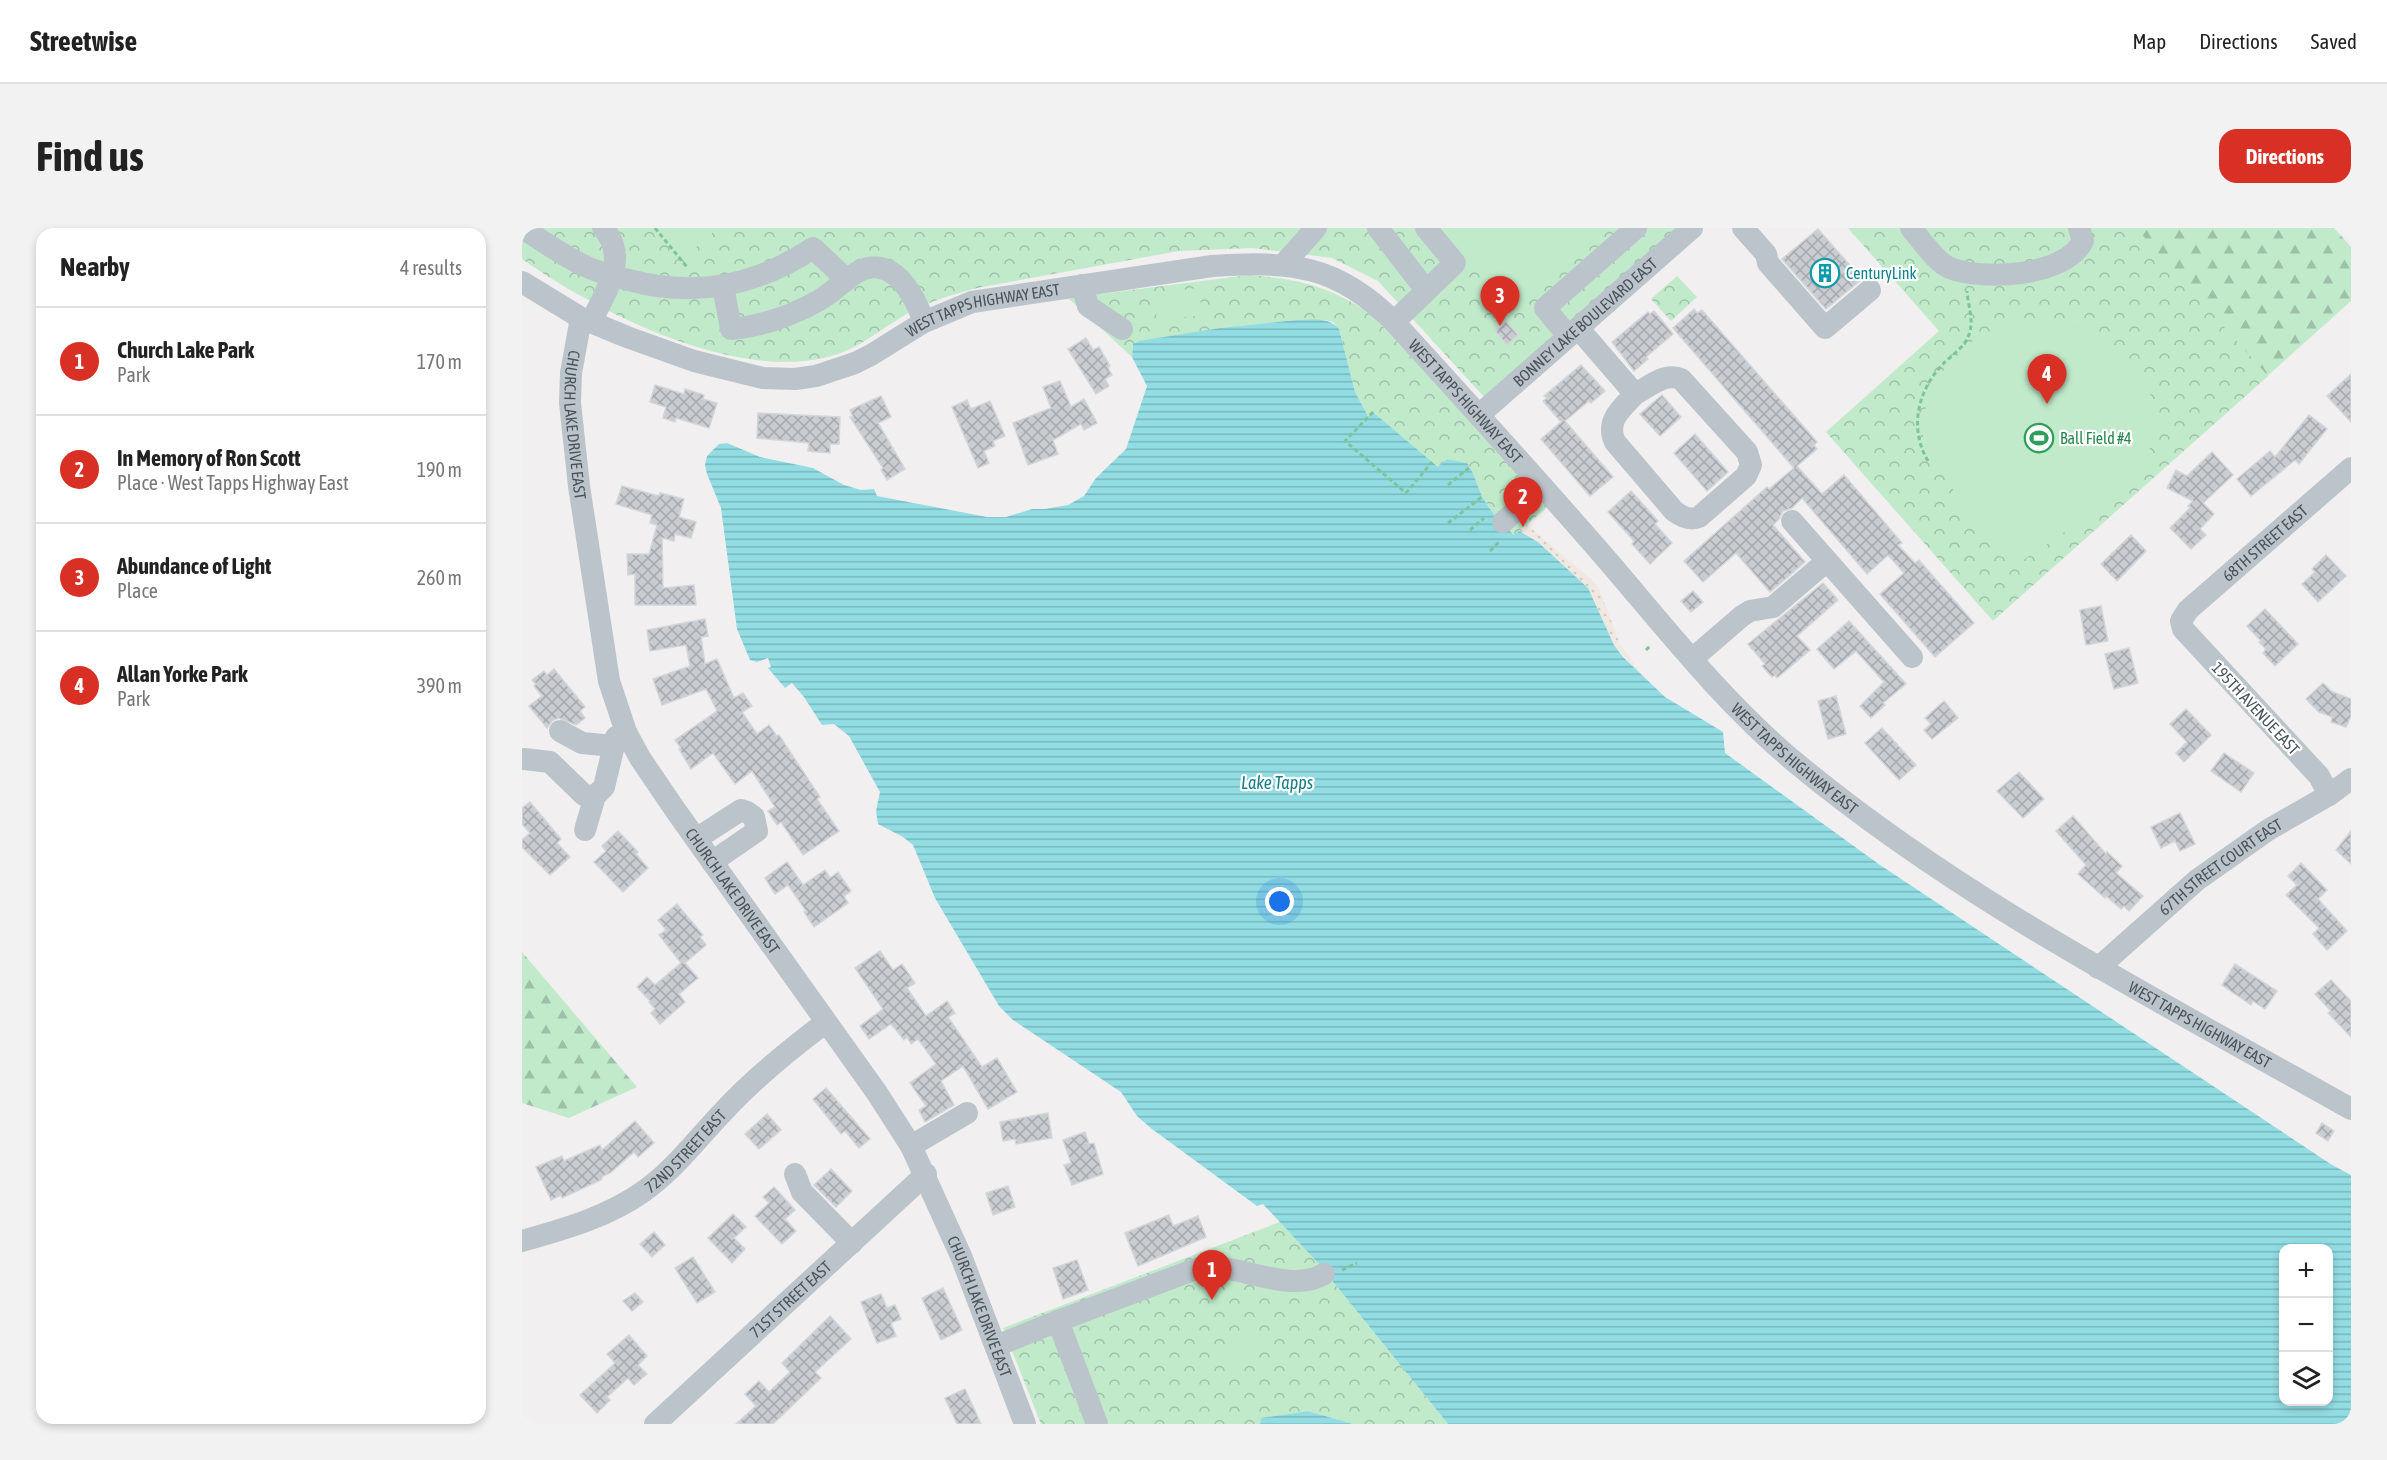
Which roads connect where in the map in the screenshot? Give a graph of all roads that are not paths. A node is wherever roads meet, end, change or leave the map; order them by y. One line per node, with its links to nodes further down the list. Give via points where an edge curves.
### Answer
1 (522, 228): 13 (street, via 584,266)
2 (603, 228): 13 (street, via 614,247 616,264)
3 (1316, 228): 12 (street)
4 (1426, 228): 18 (street, via 1455,263)
5 (1692, 228): 11 (street, BONNEY LAKE BOULEVARD EAST)
6 (1743, 228): 19 (street, via 1825,328)
7 (1911, 228): 8 (street, via 1951,269 1997,275 2024,274 2059,263 2079,249 2083,241)
8 (2079, 228)
9 (1635, 229): 11 (street); 24 (street, via 1545,308)
10 (1387, 231): 18 (street)
11 (1658, 257): 24 (street, BONNEY LAKE BOULEVARD EAST)
12 (1283, 266): 16 (street, WEST TAPPS HIGHWAY EAST, via 1212,266); 22 (street, WEST TAPPS HIGHWAY EAST, via 1310,270 1348,284)
13 (612, 276): 17 (street, via 672,288); 20 (street, CHURCH LAKE DRIVE EAST)
14 (847, 280): 17 (street, via 813,248 759,277); 17 (street, via 822,299 786,317 731,329); 21 (street, via 870,269 892,273 909,289)
15 (522, 282): 20 (street, WEST TAPPS HIGHWAY EAST)
16 (1082, 285): 21 (street, WEST TAPPS HIGHWAY EAST, via 972,302); 23 (street, via 1088,306)
17 (723, 286)
18 (1426, 290): 22 (street)
19 (1870, 290)
20 (586, 320): 21 (street, WEST TAPPS HIGHWAY EAST, via 694,361 763,378 795,379 855,363); 36 (street, CHURCH LAKE DRIVE EAST, via 571,373 570,403)
21 (924, 322)
22 (1394, 322): 26 (street, WEST TAPPS HIGHWAY EAST)
23 (1122, 329)
24 (1573, 332): 25 (street); 26 (street, BONNEY LAKE BOULEVARD EAST)
25 (1635, 394): 25 (street, via 1613,421 1615,442 1674,511 1686,518 1699,517 1746,476 1751,465 1747,452 1681,379 1670,376)
26 (1479, 415): 28 (street, WEST TAPPS HIGHWAY EAST)
27 (2351, 468): 32 (street, 68TH STREET EAST, via 2188,610)
28 (1543, 488): 29 (street); 34 (street, WEST TAPPS HIGHWAY EAST)
29 (1494, 520)
30 (1792, 521): 31 (street)
31 (1827, 561): 33 (street); 34 (street, via 1773,607 1742,616)
32 (2181, 621): 39 (street, 195TH AVENUE EAST, via 2183,629 2319,776)
33 (1912, 657)
34 (1692, 659): 44 (street, WEST TAPPS HIGHWAY EAST, via 1763,733 1835,794 1995,906)
35 (560, 731): 36 (street, via 582,743)
36 (619, 739): 40 (street, via 604,787); 42 (street, CHURCH LAKE DRIVE EAST, via 640,758)
37 (525, 759): 40 (street, via 550,762 584,795)
38 (2351, 779): 39 (street, 67TH STREET COURT EAST)
39 (2329, 795): 44 (street, 67TH STREET COURT EAST, via 2275,825 2198,880)
40 (595, 796): 41 (street)
41 (585, 830)
42 (696, 839): 43 (street, CHURCH LAKE DRIVE EAST); 43 (street, via 741,810 754,818 757,831)
43 (712, 862): 45 (street, CHURCH LAKE DRIVE EAST)
44 (2098, 968): 46 (street, WEST TAPPS HIGHWAY EAST)
45 (825, 1023): 48 (street, CHURCH LAKE DRIVE EAST); 51 (street, 72ND STREET EAST, via 722,1112 685,1156 644,1192 585,1222)
46 (2351, 1109)
47 (967, 1113): 48 (street)
48 (911, 1146): 50 (street, CHURCH LAKE DRIVE EAST)
49 (795, 1174): 52 (street, via 802,1192)
50 (926, 1174): 52 (street, 71ST STREET EAST); 55 (street, CHURCH LAKE DRIVE EAST)
51 (522, 1241)
52 (852, 1243): 56 (street, 71ST STREET EAST)
53 (1324, 1274): 54 (street, via 1292,1280 1204,1266)
54 (1058, 1321): 55 (street); 58 (street)
55 (996, 1346): 57 (street, CHURCH LAKE DRIVE EAST)
56 (656, 1424)
57 (1025, 1424)
58 (1097, 1424)

